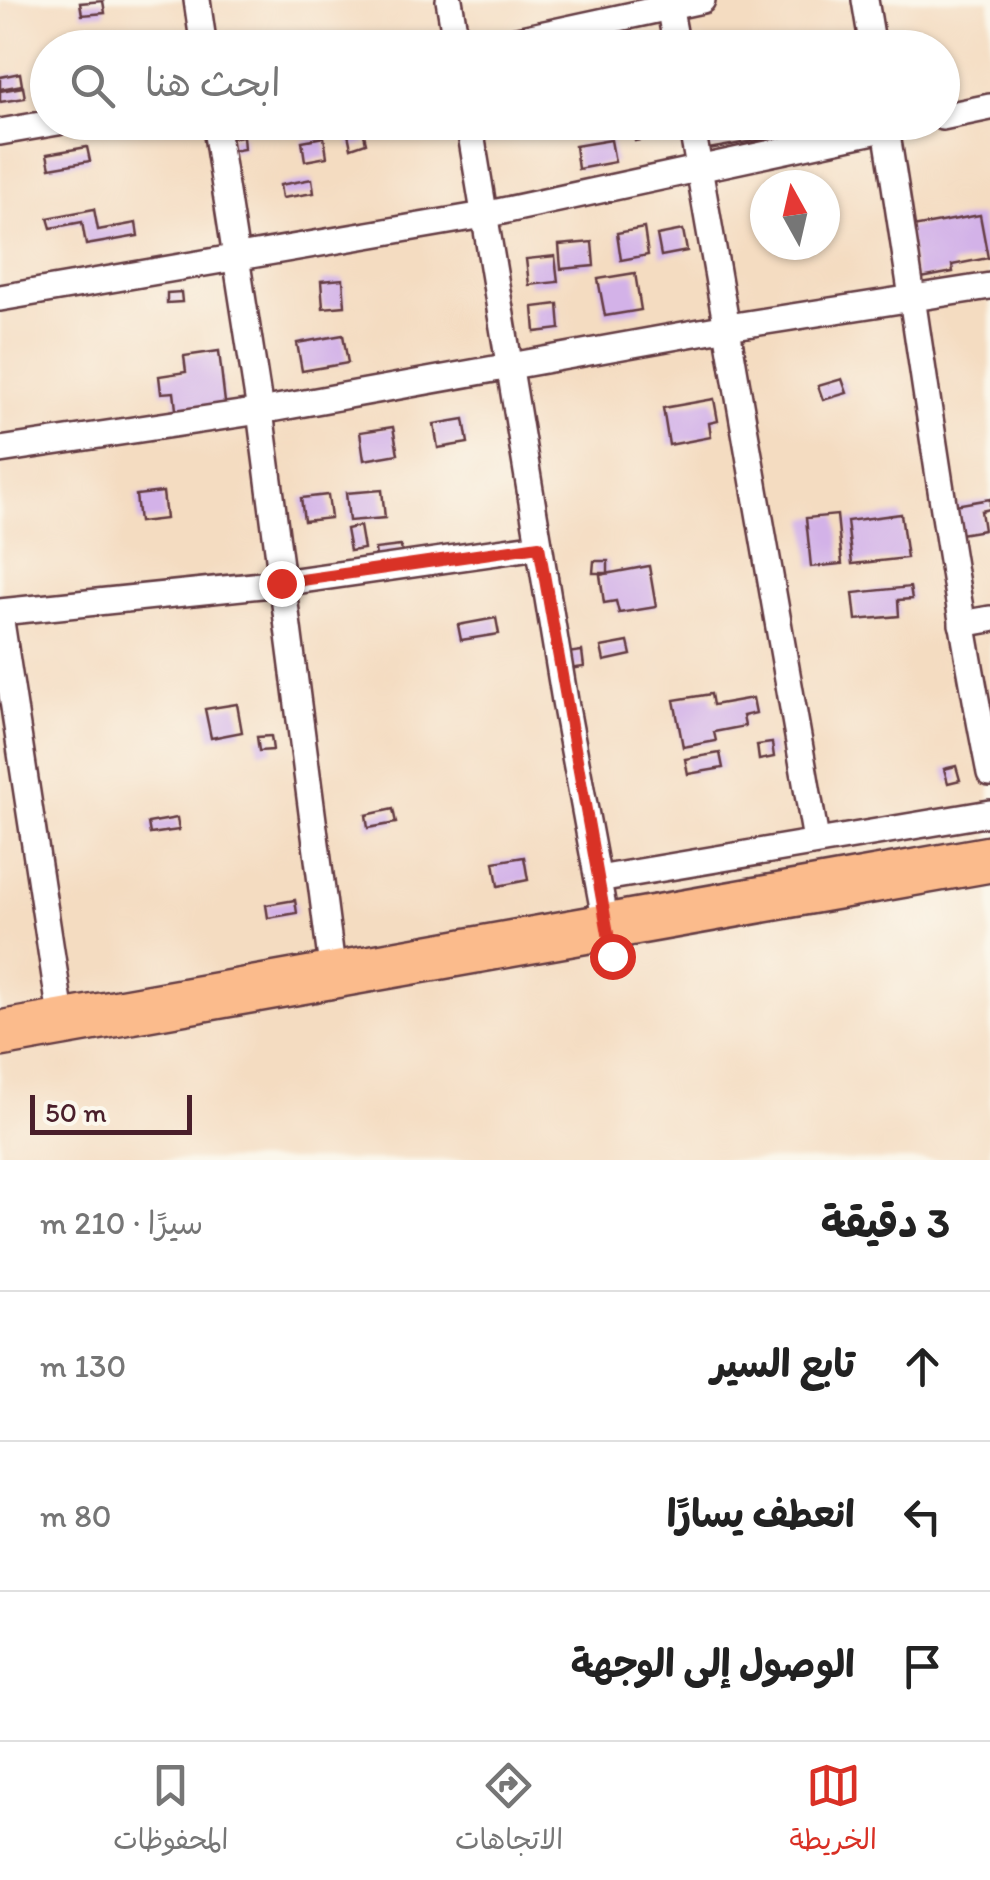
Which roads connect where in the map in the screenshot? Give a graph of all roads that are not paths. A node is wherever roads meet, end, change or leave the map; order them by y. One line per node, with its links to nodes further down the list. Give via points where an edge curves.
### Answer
1 (197, 0): 6 (street)
2 (449, 0): 7 (street)
3 (702, 0): 5 (street)
4 (865, 0): 10 (street)
5 (669, 3): 8 (street); 9 (street)
6 (201, 30)
7 (454, 30)
8 (556, 30)
9 (674, 30)
10 (869, 30)
11 (990, 107): 12 (street)
12 (960, 113)
13 (30, 127): 14 (street)
14 (0, 132)
15 (218, 140): 22 (street)
16 (472, 140): 21 (street)
17 (695, 140): 20 (street)
18 (825, 140): 20 (street)
19 (887, 140): 24 (street)
20 (700, 169): 21 (street); 26 (street)
21 (484, 215): 22 (street); 27 (street)
22 (236, 258): 25 (street); 28 (street)
23 (990, 286): 24 (street)
24 (914, 296): 26 (street); 34 (street)
25 (0, 298)
26 (728, 328): 27 (street); 37 (street)
27 (508, 367): 28 (street); 30 (street)
28 (260, 411): 29 (street); 31 (street)
29 (0, 450)
30 (539, 546): 31 (street); 39 (street)
31 (281, 583): 32 (street); 42 (street)
32 (0, 613): 43 (street)
33 (990, 619): 34 (street)
34 (962, 624): 35 (street)
35 (990, 773)
36 (990, 813): 37 (street)
37 (816, 840): 39 (street)
38 (990, 859): 41 (highway)
39 (598, 879): 41 (street)
40 (990, 888): 41 (highway)
41 (610, 942): 42 (highway); 45 (highway)
42 (333, 975): 43 (highway)
43 (62, 1023): 44 (highway)
44 (0, 1034)
45 (0, 1062)

